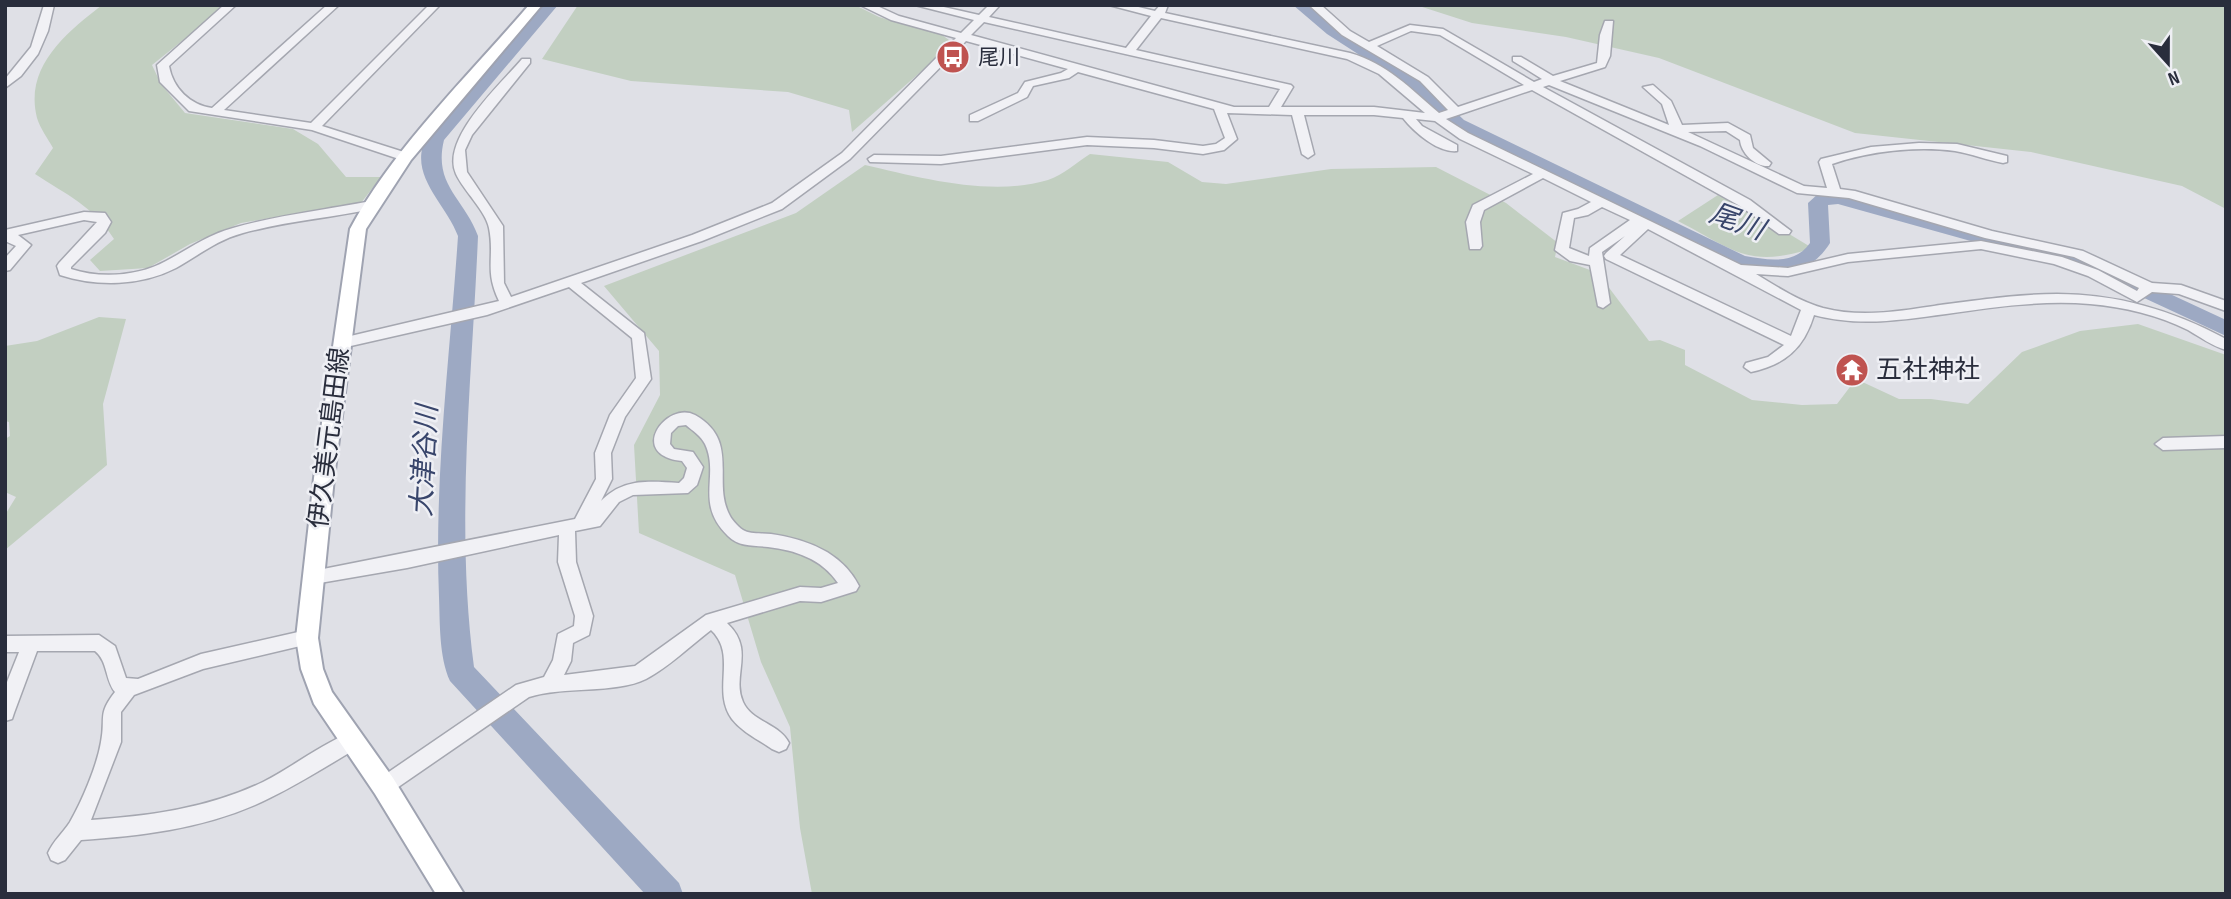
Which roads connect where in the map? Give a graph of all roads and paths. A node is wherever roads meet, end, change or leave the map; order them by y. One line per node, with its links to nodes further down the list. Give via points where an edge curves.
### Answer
1 (50, 5): 21 (street, via 28,62)
2 (231, 5): 27 (street, via 163,65 166,82 185,104)
3 (334, 5): 27 (street)
4 (435, 5): 31 (street)
5 (536, 5): 35 (main road, 伊久美元島田線)
6 (865, 5): 14 (street, via 895,18)
7 (920, 5): 12 (street)
8 (995, 5): 12 (street)
9 (1114, 5): 11 (street)
10 (1314, 5): 15 (street)
11 (1162, 10): 18 (street); 29 (street, via 1362,60)
12 (982, 19): 14 (street); 18 (street)
13 (1609, 23): 20 (street, via 1601,65)
14 (965, 36): 19 (street); 50 (street, via 846,156 777,206)
15 (1368, 46): 22 (street, via 1404,29 1438,30); 29 (street, via 1423,79)
16 (1517, 60): 20 (street)
17 (526, 61): 52 (street, via 466,134 459,150 461,172 495,226 497,283)
18 (1119, 61): 19 (street); 24 (street); 25 (street, via 1287,87)
19 (1076, 68): 30 (street, via 1065,76 1029,84 1023,94)
20 (1550, 80): 22 (street); 32 (street)
21 (5, 85)
22 (1533, 86): 29 (street); 44 (street, via 1745,203)
23 (1649, 88): 32 (street, via 1667,103)
24 (1219, 108): 25 (street); 36 (street, via 1231,139 1211,150 1087,141 941,160)
25 (1272, 112): 26 (street)
26 (1297, 112): 28 (street); 34 (street)
27 (215, 113): 31 (street)
28 (1405, 113): 29 (street); 33 (street, via 1418,129)
29 (1447, 115): 39 (street, via 1464,136)
30 (974, 118)
31 (313, 128): 35 (street)
32 (1674, 129): 38 (street, via 1728,127 1746,138 1748,149); 40 (street, via 1801,190)
33 (1454, 148)
34 (1308, 154)
35 (406, 158): 42 (main road, 伊久美元島田線)
36 (874, 159)
37 (2003, 159): 40 (street, via 1950,147 1846,156 1825,162)
38 (1765, 163)
39 (1542, 174): 41 (street); 46 (street, via 1478,208 1473,222)
40 (1833, 191): 51 (street, via 1990,235 2078,254)
41 (1600, 202): 43 (street); 47 (street, via 1567,216 1562,250)
42 (371, 205): 45 (street, via 242,230 216,238 167,267 106,278 73,275 65,272 64,266 100,230 104,222 100,216); 58 (main road, 伊久美元島田線, via 354,247)
43 (1642, 222): 47 (street, via 1595,250); 49 (street); 59 (street, via 1611,256)
44 (1784, 231)
45 (5, 236): 48 (street, via 23,245)
46 (1475, 246)
47 (1597, 262): 53 (street)
48 (9, 263)
49 (1739, 270): 51 (street, via 1788,272 1848,258 1981,245 2077,266); 55 (street)
50 (570, 281): 52 (street); 64 (street, via 639,337 645,379 618,415 603,453 604,479)
51 (2141, 294): 54 (street, via 2181,290); 55 (street, via 2048,297 1856,318); 60 (street)
52 (507, 303): 56 (street)
53 (1603, 303)
54 (2226, 306)
55 (1809, 308): 59 (street)
56 (487, 310): 57 (street)
57 (441, 321): 58 (street)
58 (342, 343): 65 (main road, 伊久美元島田線)
59 (1794, 344): 61 (street, via 1776,361)
60 (2226, 345)
61 (1751, 367)
62 (2226, 442): 63 (street)
63 (2162, 443)
64 (585, 523): 65 (street); 66 (street, via 615,494 633,487 682,489 691,481 695,467 687,456 670,454 662,446 663,431 674,421 689,419 711,437 722,518 741,538 780,540 817,553 850,586 821,595 800,594); 70 (street, via 567,562 584,616 583,630 564,639 562,661)
65 (314, 577): 67 (main road, 伊久美元島田線)
66 (712, 620): 70 (street, via 640,673); 74 (street, via 733,640 733,695 738,712)
67 (307, 638): 71 (street, via 201,662 138,687); 73 (main road, 伊久美元島田線, via 322,697)
68 (31, 643): 69 (street); 71 (street, via 99,643 109,651 119,685); 72 (street)
69 (5, 644)
70 (550, 684): 75 (street, via 523,691 505,702)
71 (130, 686): 76 (street, via 112,709 111,742 92,800)
72 (5, 713)
73 (352, 741): 75 (main road, 伊久美元島田線); 76 (street, via 267,790 220,808 127,827)
74 (779, 743)
75 (384, 786): 78 (main road, 伊久美元島田線)
76 (76, 831): 77 (street)
77 (58, 853)
78 (451, 894)

